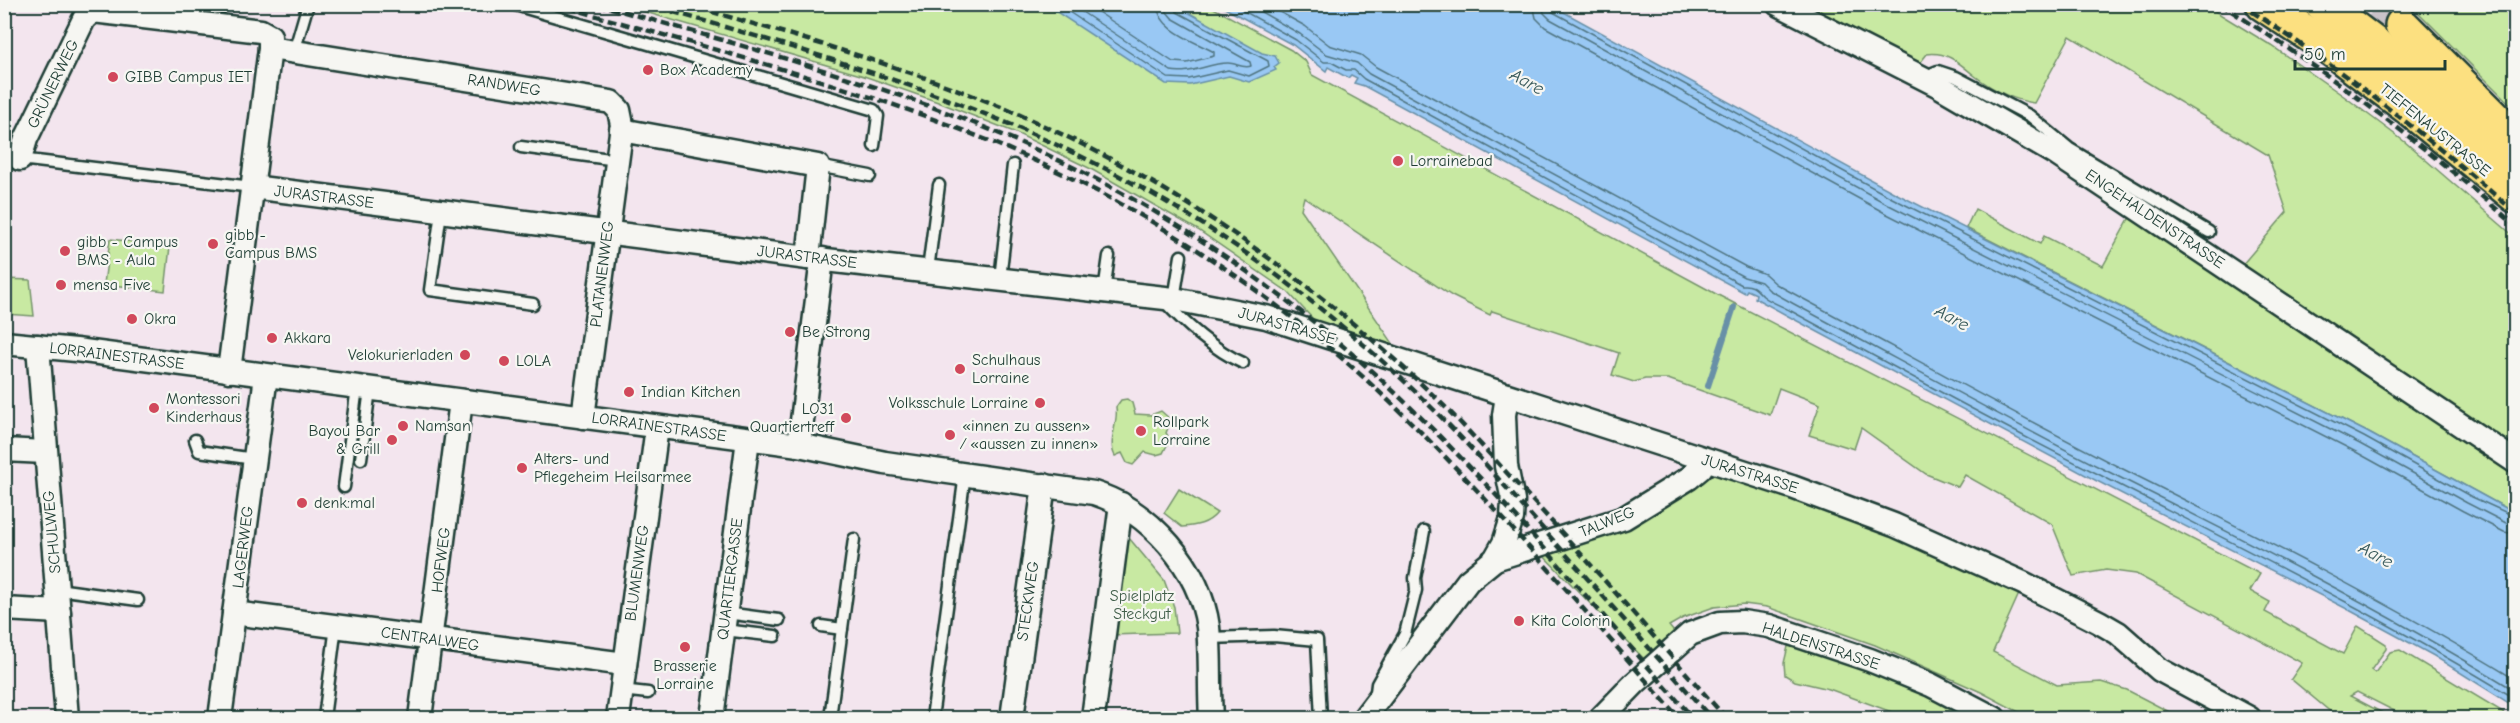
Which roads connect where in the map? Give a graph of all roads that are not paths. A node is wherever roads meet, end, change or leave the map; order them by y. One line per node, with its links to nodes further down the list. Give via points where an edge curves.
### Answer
1 (308, 4): 9 (lane)
2 (512, 4): 13 (lane, via 874,110 878,116)
3 (1778, 4): 10 (street, ENGEHALDENSTRASSE)
4 (2263, 4): 24 (main road, TIEFENAUSTRASSE, via 2331,49)
5 (2322, 4): 21 (main road, via 2376,45)
6 (2360, 4): 17 (main road, via 2382,37)
7 (2402, 25): 12 (main road)
8 (270, 48): 9 (street, RANDWEG); 15 (street, GRÜNERWEG, via 270,36 261,31 90,12 26,139); 23 (street)
9 (294, 51): 11 (street, RANDWEG, via 611,102 622,117)
10 (1929, 81): 26 (lane, via 1938,71 2030,116 2070,149); 54 (street, ENGEHALDENSTRASSE, via 2126,199)
11 (621, 130): 16 (street, PLATANENWEG); 19 (street, via 708,140)
12 (2516, 140)
13 (874, 146)
14 (521, 147): 16 (lane)
15 (20, 159): 23 (lane)
16 (617, 160): 27 (street, PLATANENWEG)
17 (2516, 164)
18 (1013, 165): 32 (lane)
19 (818, 166): 20 (lane); 30 (street)
20 (870, 176)
21 (2516, 179)
22 (939, 185): 31 (lane)
23 (252, 187): 25 (street, JURASTRASSE); 39 (street)
24 (2516, 196)
25 (441, 212): 27 (street, JURASTRASSE); 35 (lane, via 430,290)
26 (2209, 232)
27 (607, 233): 30 (street, JURASTRASSE); 44 (street, PLATANENWEG)
28 (1109, 256): 33 (lane)
29 (1181, 256): 34 (lane)
30 (815, 258): 31 (street, JURASTRASSE); 48 (street)
31 (928, 270): 32 (street, JURASTRASSE)
32 (1000, 279): 33 (street, JURASTRASSE)
33 (1104, 291): 34 (street, JURASTRASSE)
34 (1168, 298): 38 (lane, via 1173,312); 42 (street, JURASTRASSE, via 1266,317)
35 (533, 304)
36 (4, 344): 37 (street, LORRAINESTRASSE)
37 (38, 346): 39 (street, LORRAINESTRASSE); 50 (street, SCHULWEG)
38 (1243, 363)
39 (229, 371): 40 (street, LORRAINESTRASSE)
40 (266, 376): 41 (street, LORRAINESTRASSE); 51 (street, LAGERWEG)
41 (363, 388): 43 (street, LORRAINESTRASSE); 52 (lane); 57 (lane)
42 (1507, 396): 53 (street, JURASTRASSE); 61 (street, TALWEG, via 1506,466 1513,501 1509,530)
43 (461, 401): 44 (street, LORRAINESTRASSE); 74 (street, HOFWEG)
44 (583, 417): 45 (street, LORRAINESTRASSE)
45 (657, 427): 46 (street, LORRAINESTRASSE); 75 (street, BLUMENWEG)
46 (748, 439): 48 (street, LORRAINESTRASSE); 68 (street, QUARTIERGASSE)
47 (195, 440): 51 (lane, via 199,451)
48 (799, 445): 55 (street, LORRAINESTRASSE)
49 (4, 450): 50 (street)
50 (45, 452): 62 (street, SCHULWEG)
51 (254, 459): 66 (street, LAGERWEG)
52 (361, 459)
53 (1704, 460): 61 (street, TALWEG, via 1689,478 1624,518); 94 (street, JURASTRASSE, via 1850,507 2023,583 2118,633 2160,670)
54 (2516, 462)
55 (965, 474): 56 (street, LORRAINESTRASSE); 86 (lane)
56 (1044, 484): 58 (street, LORRAINESTRASSE, via 1084,490); 87 (street, STECKWEG)
57 (344, 487)
58 (1121, 504): 73 (street, LORRAINESTRASSE, via 1162,538 1184,566 1202,601); 88 (street)
59 (1424, 531): 78 (lane, via 1405,634 1377,684 1376,691)
60 (854, 539): 71 (lane)
61 (1495, 559): 78 (street, TALWEG, via 1468,581)
62 (57, 589): 63 (lane); 65 (street, SCHULWEG)
63 (138, 600)
64 (4, 609): 65 (street)
65 (59, 612): 79 (street, SCHULWEG)
66 (234, 613): 69 (street, CENTRALWEG); 80 (street, LAGERWEG)
67 (779, 620): 68 (lane)
68 (725, 622): 72 (lane); 84 (street, QUARTIERGASSE)
69 (336, 626): 74 (street, CENTRALWEG); 81 (lane)
70 (821, 626): 71 (lane)
71 (842, 629): 85 (lane)
72 (775, 636)
73 (1208, 638): 89 (street, LORRAINESTRASSE); 90 (lane, via 1274,636 1317,640)
74 (431, 639): 75 (street, CENTRALWEG); 82 (street, HOFWEG)
75 (625, 664): 76 (street, BLUMENWEG)
76 (621, 690): 77 (lane); 83 (street, BLUMENWEG)
77 (648, 693)
78 (1381, 696): 91 (street, TALWEG)
79 (67, 718)
80 (220, 718)
81 (324, 718)
82 (420, 718)
83 (618, 718)
84 (712, 718)
85 (830, 718)
86 (932, 718)
87 (1012, 718)
88 (1093, 718)
89 (1211, 718)
90 (1321, 718)
91 (1364, 718)
92 (1601, 718): 93 (street, HALDENSTRASSE, via 1690,633 1720,623 1742,622 1769,626 1870,660 1931,685)
93 (1994, 718)
94 (2249, 718)

